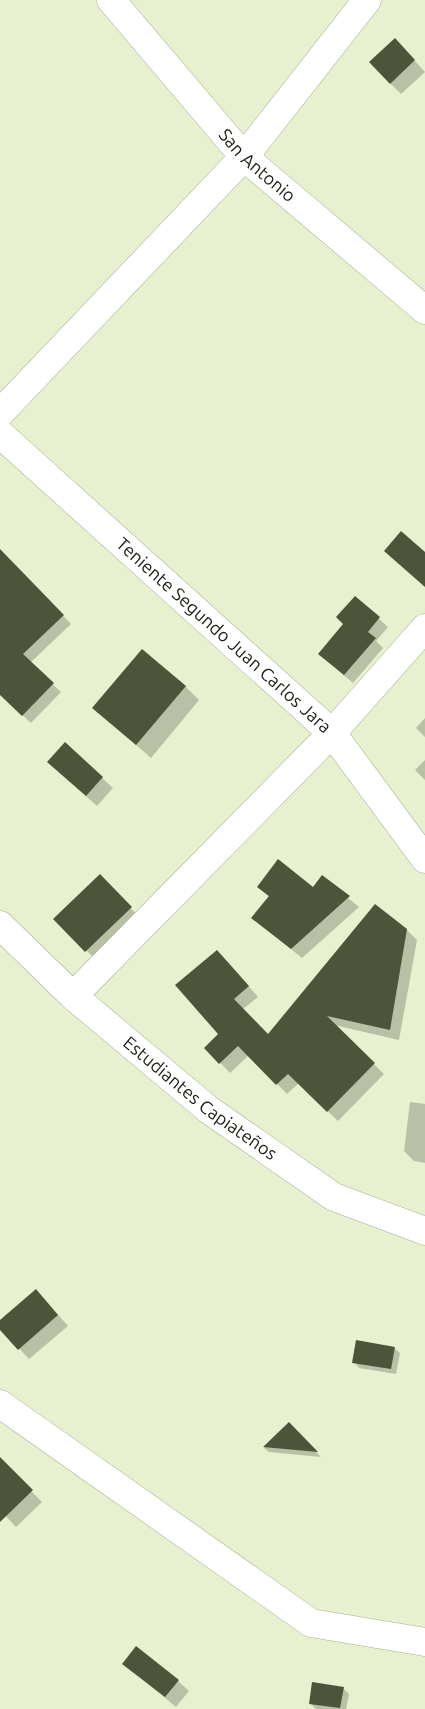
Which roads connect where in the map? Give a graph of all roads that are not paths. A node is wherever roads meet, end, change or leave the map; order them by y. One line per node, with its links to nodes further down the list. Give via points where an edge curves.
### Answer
1 (111, 0): 3 (street, San Antonio)
2 (368, 0): 3 (street)
3 (244, 158): 4 (street, San Antonio); 5 (street)
4 (425, 310)
5 (0, 413)
6 (0, 434): 8 (street, Teniente Segundo Juan Carlos Jara)
7 (425, 628): 8 (street)
8 (332, 733): 9 (street, Teniente Segundo Juan Carlos Jara); 11 (street)
9 (425, 859)
10 (0, 925): 11 (street, Estudiantes Capiateños)
11 (73, 996): 12 (street, Estudiantes Capiateños, via 208,1110 334,1197)
12 (425, 1231)
13 (0, 1404): 14 (street, via 311,1624)
14 (425, 1642)

